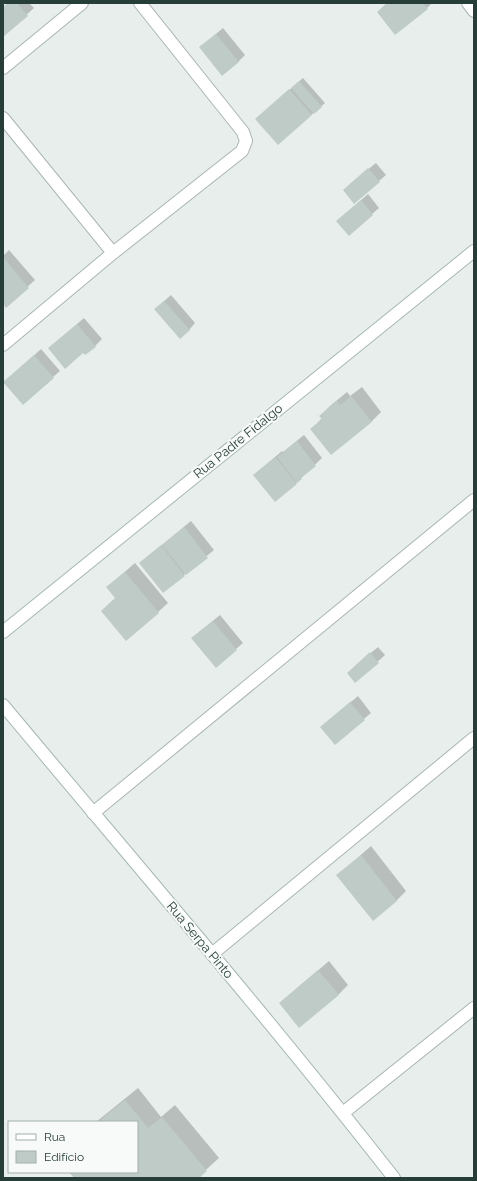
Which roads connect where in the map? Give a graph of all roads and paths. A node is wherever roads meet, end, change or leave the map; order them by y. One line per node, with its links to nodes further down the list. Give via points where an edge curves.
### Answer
1 (82, 3): 5 (street)
2 (140, 3): 8 (street, via 243,132 246,141 242,151)
3 (468, 3): 4 (street)
4 (474, 10)
5 (3, 68)
6 (3, 118): 8 (street)
7 (474, 251): 11 (street, Rua Padre Fidalgo)
8 (113, 253): 9 (street)
9 (3, 345)
10 (474, 500): 14 (street)
11 (3, 632)
12 (3, 705): 14 (street, Rua Serpa Pinto)
13 (474, 738): 15 (street)
14 (93, 813): 15 (street, Rua Serpa Pinto)
15 (212, 954): 17 (street, Rua Serpa Pinto)
16 (474, 1008): 17 (street)
17 (343, 1113): 18 (street, Rua Serpa Pinto)
18 (394, 1178)

